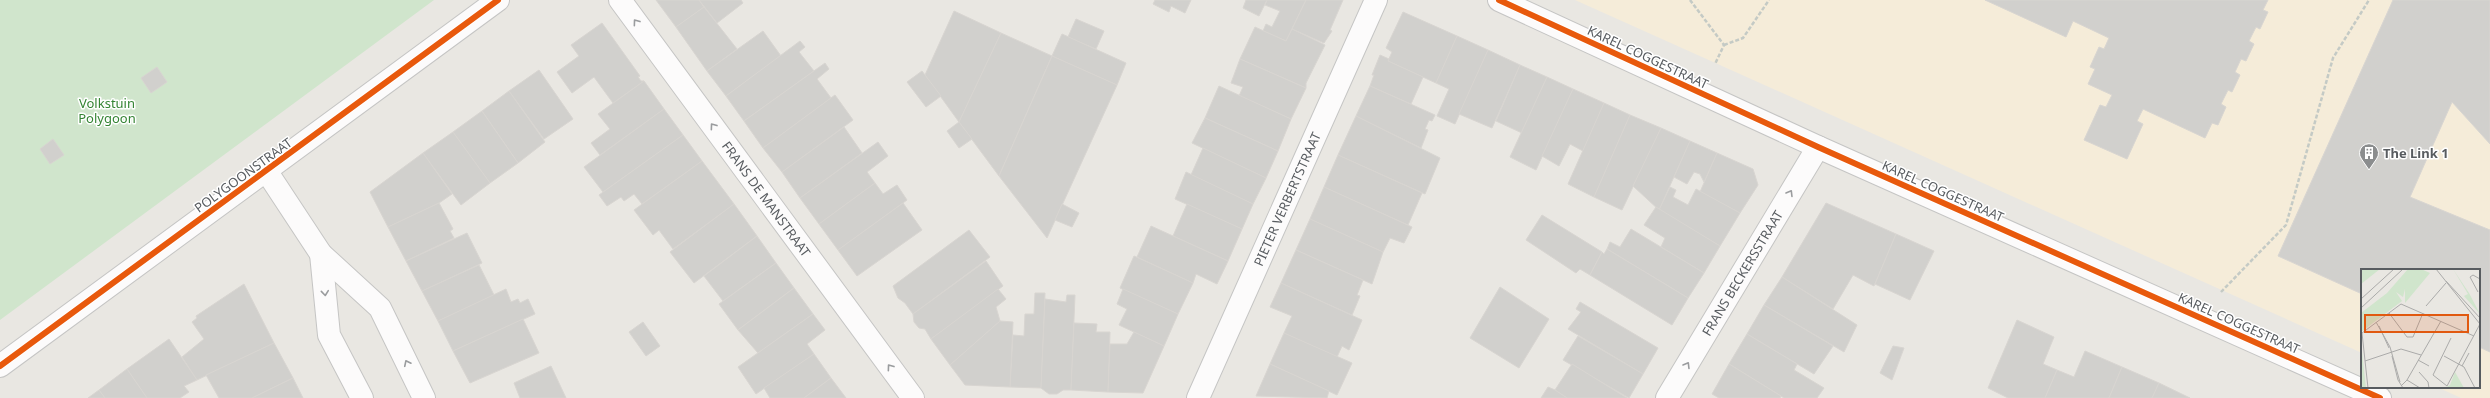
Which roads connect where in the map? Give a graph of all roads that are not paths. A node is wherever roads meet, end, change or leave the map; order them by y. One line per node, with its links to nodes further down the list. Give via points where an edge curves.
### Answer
1 (498, 0): 6 (street, POLYGOONSTRAAT)
2 (620, 0): 11 (street, FRANS DE MANSTRAAT, one-way to 2)
3 (1376, 0): 12 (street, PIETER VERBERTSTRAAT)
4 (1499, 0): 5 (street, KAREL COGGESTRAAT)
5 (1818, 147): 13 (street, FRANS BECKERSSTRAAT, one-way to 5); 14 (street, KAREL COGGESTRAAT)
6 (267, 172): 7 (street); 8 (street, POLYGOONSTRAAT)
7 (320, 254): 9 (street, one-way to 9, via 329,335); 10 (street, one-way to 7, via 380,308)
8 (0, 366)
9 (362, 398)
10 (424, 398)
11 (913, 398)
12 (1198, 398)
13 (1667, 398)
14 (2380, 398)

